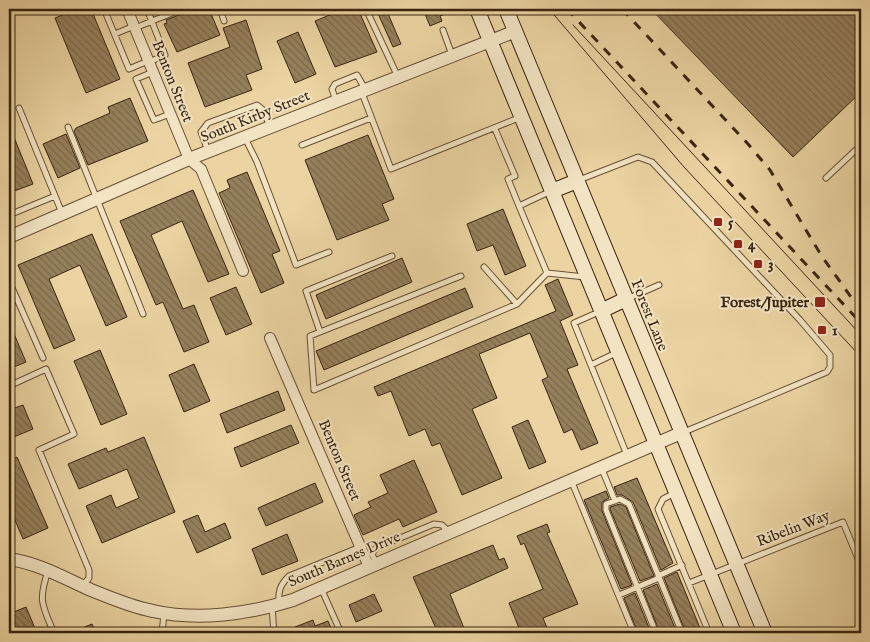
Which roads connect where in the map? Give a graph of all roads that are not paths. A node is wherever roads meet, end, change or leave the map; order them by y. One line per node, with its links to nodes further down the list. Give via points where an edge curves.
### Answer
1 (104, 9): 14 (lane)
2 (127, 9): 11 (street, Benton Street)
3 (147, 9): 9 (lane)
4 (182, 9): 9 (lane)
5 (220, 9): 10 (lane)
6 (366, 9): 18 (lane)
7 (476, 9): 15 (main road)
8 (506, 9): 13 (main road, Forest Lane)
9 (152, 21): 11 (lane); 17 (lane, via 165,55)
10 (224, 22)
11 (134, 27): 14 (lane); 17 (street, Benton Street)
12 (443, 30): 16 (lane)
13 (516, 31): 15 (street, South Kirby Street); 33 (main road, Forest Lane)
14 (115, 34): 17 (lane, via 129,69)
15 (490, 41): 16 (street, South Kirby Street); 22 (main road)
16 (453, 56): 18 (street, South Kirby Street)
17 (150, 65): 21 (street, Benton Street); 21 (lane, via 136,79 154,120)
18 (398, 77): 19 (street, South Kirby Street)
19 (363, 90): 23 (lane); 25 (street, South Kirby Street)
20 (19, 108): 35 (lane)
21 (170, 114): 31 (street, Benton Street)
22 (522, 117): 26 (lane); 34 (main road)
23 (371, 118): 26 (lane, via 391,169); 28 (lane)
24 (68, 127): 36 (lane)
25 (270, 127): 27 (street, South Kirby Street); 30 (lane, via 257,105 208,123 201,132)
26 (495, 128): 37 (lane, via 515,176 508,179)
27 (244, 137): 30 (street, South Kirby Street); 41 (lane, via 296,265)
28 (302, 145)
29 (861, 145): 32 (lane)
30 (208, 152): 31 (street, South Kirby Street)
31 (188, 159): 36 (street, South Kirby Street); 44 (street, Benton Street, via 201,169)
32 (826, 178)
33 (577, 181): 34 (main road); 50 (main road, Forest Lane); 60 (lane, via 638,157 652,162 827,350 831,361 827,372)
34 (552, 191): 37 (lane); 47 (main road)
35 (55, 196): 38 (lane); 39 (lane)
36 (95, 200): 38 (street, South Kirby Street); 53 (lane)
37 (519, 206): 45 (lane)
38 (62, 214): 40 (street, South Kirby Street)
39 (9, 215)
40 (9, 237)
41 (329, 252)
42 (392, 256): 54 (lane, via 306,291)
43 (484, 267): 51 (lane)
44 (244, 270)
45 (547, 274): 47 (lane); 51 (lane)
46 (461, 276): 54 (lane)
47 (588, 277): 52 (main road)
48 (9, 281): 57 (lane)
49 (659, 285): 50 (lane)
50 (626, 299): 52 (main road); 60 (main road, Forest Lane)
51 (517, 304): 54 (lane, via 314,390 310,336)
52 (602, 311): 56 (main road); 58 (lane, via 574,323)
53 (143, 314)
54 (320, 332)
55 (270, 338): 67 (street, Benton Street)
56 (619, 352): 58 (lane); 61 (main road)
57 (43, 358)
58 (591, 365): 62 (lane)
59 (9, 386): 77 (lane, via 46,369 74,434 39,450 89,570 89,578)
60 (681, 433): 61 (street, South Barnes Drive); 69 (main road, Forest Lane)
61 (655, 443): 62 (street, South Barnes Drive); 65 (main road)
62 (627, 455): 63 (street, South Barnes Drive)
63 (601, 467): 64 (street, South Barnes Drive); 66 (lane)
64 (570, 480): 70 (street, South Barnes Drive); 80 (lane)
65 (676, 492): 71 (lane, via 662,499 658,509); 74 (main road)
66 (615, 501): 75 (lane, via 624,500 628,504); 78 (lane, via 606,504 606,510)
67 (360, 546): 70 (street, Benton Street); 81 (lane, via 289,576 282,583)
68 (9, 559): 73 (street, South Barnes Drive, via 29,562)
69 (737, 563): 72 (lane, Ribelin Way, via 843,522); 74 (lane, Ribelin Way); 92 (main road, Forest Lane)
70 (372, 565): 79 (street, South Barnes Drive)
71 (682, 565): 75 (lane); 76 (lane)
72 (861, 566)
73 (48, 571): 77 (street, South Barnes Drive); 83 (lane, via 41,592 42,606)
74 (709, 574): 76 (lane, Ribelin Way); 91 (main road)
75 (658, 577): 78 (lane); 89 (lane)
76 (689, 583): 90 (lane)
77 (82, 586): 82 (street, South Barnes Drive, via 116,600)
78 (637, 587): 80 (lane); 88 (lane)
79 (321, 588): 81 (street, South Barnes Drive); 86 (lane)
80 (619, 595): 87 (lane)
81 (275, 605): 82 (street, South Barnes Drive, via 197,616); 85 (lane)
82 (164, 612): 84 (lane)
83 (54, 633)
84 (162, 633)
85 (274, 633)
86 (340, 633)
87 (634, 633)
88 (656, 633)
89 (682, 633)
90 (710, 633)
91 (734, 633)
92 (765, 633)

